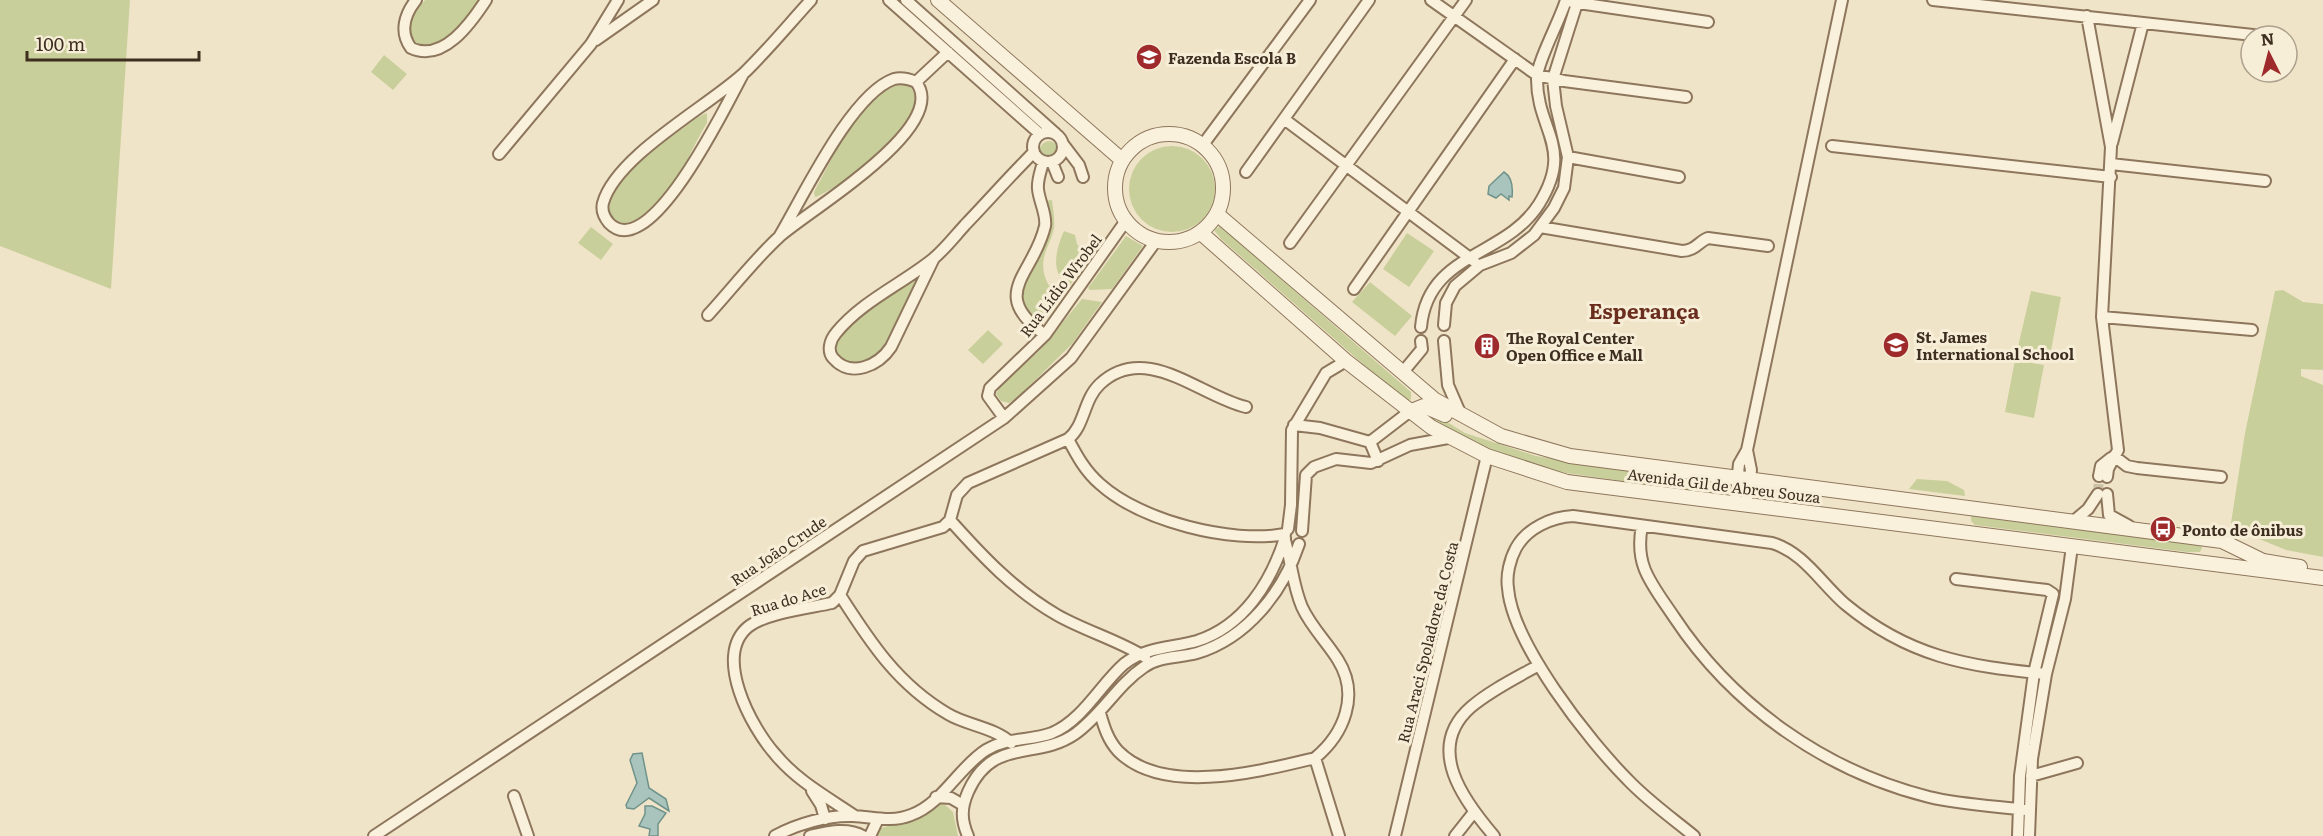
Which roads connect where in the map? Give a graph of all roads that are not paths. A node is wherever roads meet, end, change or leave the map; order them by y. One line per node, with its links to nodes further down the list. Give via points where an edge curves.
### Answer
1 (416, 0): 2 (street, via 406,17 405,36 411,48 425,52 446,45 470,23)
2 (486, 0)
3 (618, 0): 16 (street)
4 (653, 0): 21 (street)
5 (811, 0): 26 (street)
6 (889, 0): 24 (street)
7 (906, 0): 35 (street)
8 (938, 0): 43 (street)
9 (1310, 0): 37 (street)
10 (1369, 0): 32 (street)
11 (1431, 0): 17 (street)
12 (1466, 0): 17 (street)
13 (1842, 0): 91 (street, via 1747,450 1751,463)
14 (1933, 0): 18 (street)
15 (1572, 1): 19 (street); 27 (street); 28 (street)
16 (609, 15): 21 (street); 23 (street)
17 (1454, 16): 25 (street); 45 (street)
18 (2087, 16): 20 (street); 39 (street)
19 (1708, 22)
20 (2143, 23): 22 (street); 39 (street)
21 (619, 24): 23 (street)
22 (2239, 33)
23 (591, 44): 41 (street)
24 (948, 52): 29 (street); 34 (street)
25 (1515, 59): 27 (street); 55 (street)
26 (743, 74): 31 (street); 33 (street)
27 (1537, 75): 28 (street); 64 (street, via 1555,153 1546,190 1538,206 1514,231)
28 (1553, 79): 30 (street); 42 (street)
29 (916, 82): 53 (street, via 904,78 889,82 850,117); 54 (street, via 923,95 922,108 901,142)
30 (1686, 97)
31 (701, 108): 33 (street); 33 (street, via 643,151 620,174 602,205 604,216 614,228 636,229 661,210)
32 (1284, 119): 45 (street); 47 (street)
33 (717, 120)
34 (1040, 134): 35 (street); 40 (street, via 1034,142)
35 (1056, 134): 36 (street)
36 (1063, 144): 44 (street, via 1062,154); 49 (street)
37 (1202, 146): 43 (street, via 1179,135 1163,134 1146,139); 56 (street, via 1218,165 1223,181)
38 (1832, 146): 51 (street)
39 (2111, 147): 46 (street)
40 (1034, 152): 44 (street); 66 (street)
41 (499, 154)
42 (1568, 157): 50 (street); 58 (street, via 1564,189)
43 (1122, 160): 57 (street, via 1114,192)
44 (1047, 162): 48 (street); 73 (street, via 1038,189 1045,227 1020,282 1016,301 1022,316)
45 (1347, 164): 55 (street); 62 (street)
46 (2111, 164): 51 (street); 52 (street)
47 (1246, 172)
48 (1058, 177)
49 (1083, 177)
50 (1679, 177)
51 (2111, 177): 69 (street)
52 (2265, 181)
53 (807, 190): 54 (street); 60 (street)
54 (821, 204): 60 (street)
55 (1408, 211): 64 (street); 67 (street)
56 (1217, 214): 59 (street); 77 (street, Avenida Gil de Abreu Souza)
57 (1125, 222): 61 (street); 73 (street, Rua Lídio Wrobel)
58 (1540, 227): 63 (street, via 1682,251 1694,249 1708,238); 65 (street, via 1511,252)
59 (1201, 233): 61 (street, via 1187,240); 76 (street, Avenida Gil de Abreu Souza)
60 (779, 237): 68 (street)
61 (1156, 242): 81 (street, Rua João Crude, via 1071,358)
62 (1290, 243)
63 (1768, 246)
64 (1468, 257): 65 (street); 71 (street, via 1445,274 1429,294)
65 (1480, 265): 70 (street, via 1450,293)
66 (918, 276): 66 (street, via 892,286 838,330 830,343 835,360 858,369 881,359 891,347)
67 (1354, 289)
68 (708, 315)
69 (2103, 317): 72 (street); 87 (street, via 2118,446)
70 (1444, 325)
71 (1421, 327)
72 (2252, 330)
73 (1045, 335): 81 (street, Rua Lídio Wrobel, via 988,392)
74 (1421, 341): 77 (street, via 1422,349)
75 (1444, 341): 80 (street, via 1448,385)
76 (1346, 361): 79 (street, Avenida Gil de Abreu Souza); 82 (street, via 1326,373)
77 (1403, 372): 80 (street, Avenida Gil de Abreu Souza)
78 (1246, 407): 84 (street, via 1229,403 1164,371 1131,370 1099,385)
79 (1409, 412): 80 (street, via 1424,406 1448,416); 83 (street, Avenida Gil de Abreu Souza); 85 (street)
80 (1462, 416): 91 (street, Avenida Gil de Abreu Souza, via 1502,436 1570,456)
81 (1005, 418): 128 (street, Rua João Crude)
82 (1294, 425): 85 (street); 98 (street)
83 (1448, 438): 86 (street, Avenida Gil de Abreu Souza); 88 (street, via 1410,445)
84 (1068, 440): 93 (street, via 968,483 957,495); 98 (street, via 1085,469 1099,483 1144,510 1217,533 1264,538)
85 (1370, 441): 88 (street)
86 (1487, 456): 92 (street, Avenida Gil de Abreu Souza, via 1567,482); 136 (street, Rua Araci Spoladore da Costa)
87 (2114, 456): 89 (street); 90 (street, via 2137,468)
88 (1378, 460): 97 (street, via 1367,463 1336,459 1309,470)
89 (2103, 476)
90 (2221, 477)
91 (1743, 478): 92 (street); 94 (street, Avenida Gil de Abreu Souza)
92 (1740, 503): 101 (street, Avenida Gil de Abreu Souza)
93 (950, 520): 107 (street, via 943,527 863,550 854,561); 108 (street, via 986,561 1026,595 1058,616)
94 (2074, 520): 96 (street, Avenida Gil de Abreu Souza); 96 (street, via 2103,494 2109,514)
95 (1642, 526): 110 (street, via 1567,516 1551,520 1518,544 1508,588 1516,618); 111 (street, via 1782,546 1807,564 1833,593 1896,640 1960,663); 123 (street, via 1638,551 1642,565 1688,638 1729,684 1788,734 1827,758 1896,787 1940,799)
96 (2135, 528): 99 (street, Avenida Gil de Abreu Souza)
97 (1302, 531): 98 (street, via 1294,526); 100 (street)
98 (1286, 534): 100 (street, via 1290,544); 103 (street); 108 (street, via 1267,582 1236,619 1196,641)
99 (2206, 538): 102 (street, via 2208,554); 104 (street, Avenida Gil de Abreu Souza, via 2227,542 2263,561)
100 (1299, 544): 103 (street)
101 (2072, 546): 102 (street, Avenida Gil de Abreu Souza); 112 (street, via 2065,599)
102 (2175, 559): 106 (street, Avenida Gil de Abreu Souza)
103 (1292, 563): 109 (street, via 1268,603 1233,636 1196,653); 116 (street, via 1302,607 1338,661 1347,683 1344,720 1332,742)
104 (2323, 570)
105 (1956, 579): 111 (street, via 2048,590 2053,594)
106 (2323, 579)
107 (840, 595): 114 (street, via 876,651 909,686 952,717); 119 (street, Rua do Ace, via 832,603 755,622 739,636 734,647 732,659 738,687 756,726 775,754)
108 (1140, 654): 109 (street); 114 (street, via 1062,727 1044,735)
109 (1152, 662): 113 (street, via 1135,674)
110 (1539, 665): 124 (street, via 1479,701 1456,726 1450,749 1451,768 1457,787); 139 (street, via 1627,780)
111 (2034, 673): 112 (street); 123 (street)
112 (2046, 674): 118 (street)
113 (1100, 713): 115 (street, via 1065,740); 116 (street, via 1118,751 1135,764 1156,772 1227,776)
114 (1008, 740): 115 (street); 121 (street, via 987,750)
115 (1017, 750): 122 (street, via 983,769)
116 (1315, 759): 135 (street)
117 (2078, 763): 118 (street)
118 (2031, 776): 123 (street)
119 (807, 783): 125 (street, Rua do Ace); 126 (street, Rua do Ace)
120 (514, 796): 129 (street)
121 (936, 797): 122 (street, via 951,798); 127 (street, via 916,814 894,820)
122 (963, 805): 134 (street)
123 (2023, 810): 140 (street); 141 (street)
124 (1474, 812): 137 (street); 138 (street)
125 (855, 816): 126 (street); 127 (street)
126 (825, 819): 130 (street)
127 (878, 819): 133 (street)
128 (374, 836)
129 (528, 836)
130 (775, 836)
131 (810, 836): 132 (street, via 837,831 854,831)
132 (863, 836)
133 (870, 836)
134 (968, 836)
135 (1339, 836)
136 (1395, 836)
137 (1455, 836)
138 (1494, 836)
139 (1694, 836)
140 (2018, 836)
141 (2029, 836)

